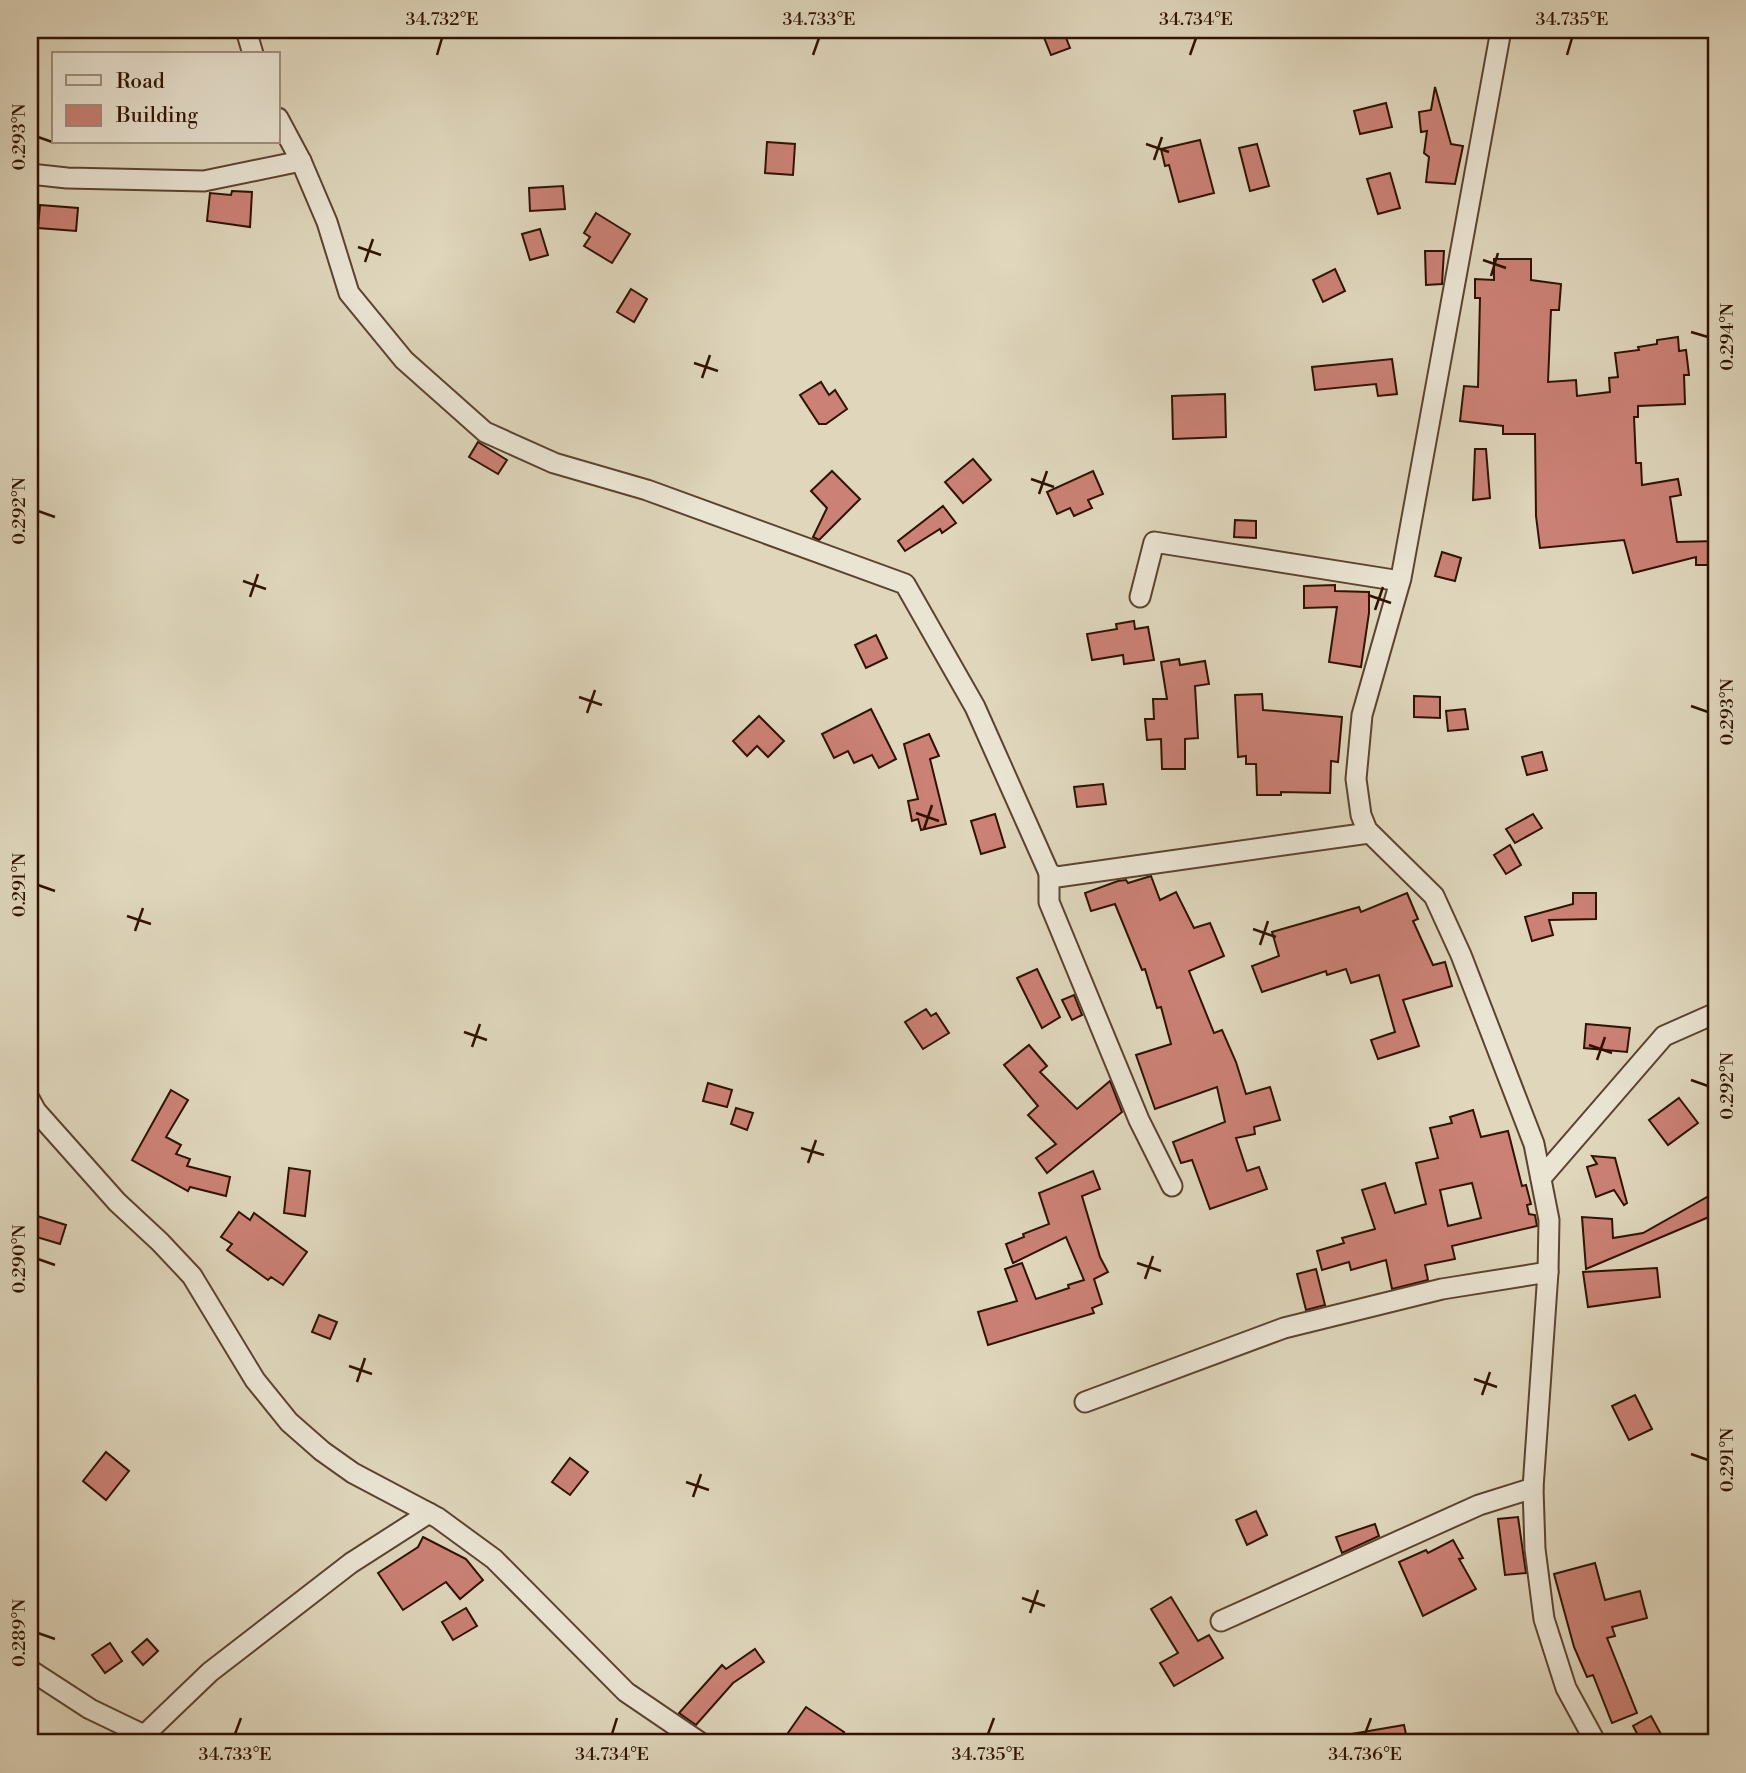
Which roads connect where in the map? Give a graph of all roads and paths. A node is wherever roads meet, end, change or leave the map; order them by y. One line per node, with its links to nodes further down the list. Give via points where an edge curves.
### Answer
1 (246, 30): 3 (street)
2 (1501, 30): 7 (street)
3 (252, 52)
4 (280, 122): 5 (street)
5 (301, 161): 6 (street, via 204,181); 10 (street, via 327,222 349,293 404,360 485,432 554,463 647,490 905,584 975,707)
6 (30, 174)
7 (1400, 581): 8 (street, via 1154,542); 9 (street, via 1362,715 1356,779)
8 (1140, 597)
9 (1369, 833): 10 (street, via 1057,877); 13 (street, via 1434,896 1534,1144)
10 (1049, 873): 14 (street, via 1049,902 1139,1121)
11 (1716, 1013): 13 (street, via 1664,1036)
12 (30, 1100): 18 (street, via 117,1202 192,1276 255,1380 289,1422 353,1473)
13 (1541, 1178): 15 (street, via 1549,1220)
14 (1172, 1185)
15 (1548, 1272): 16 (street, via 1442,1289 1284,1328); 17 (street)
16 (1085, 1402)
17 (1533, 1488): 19 (street, via 1479,1505); 23 (street, via 1544,1619 1566,1688)
18 (429, 1513): 21 (street, via 351,1563 210,1672); 22 (street, via 494,1559 626,1692)
19 (1221, 1621)
20 (30, 1670): 21 (street)
21 (140, 1739)
22 (701, 1743)
23 (1595, 1743)

